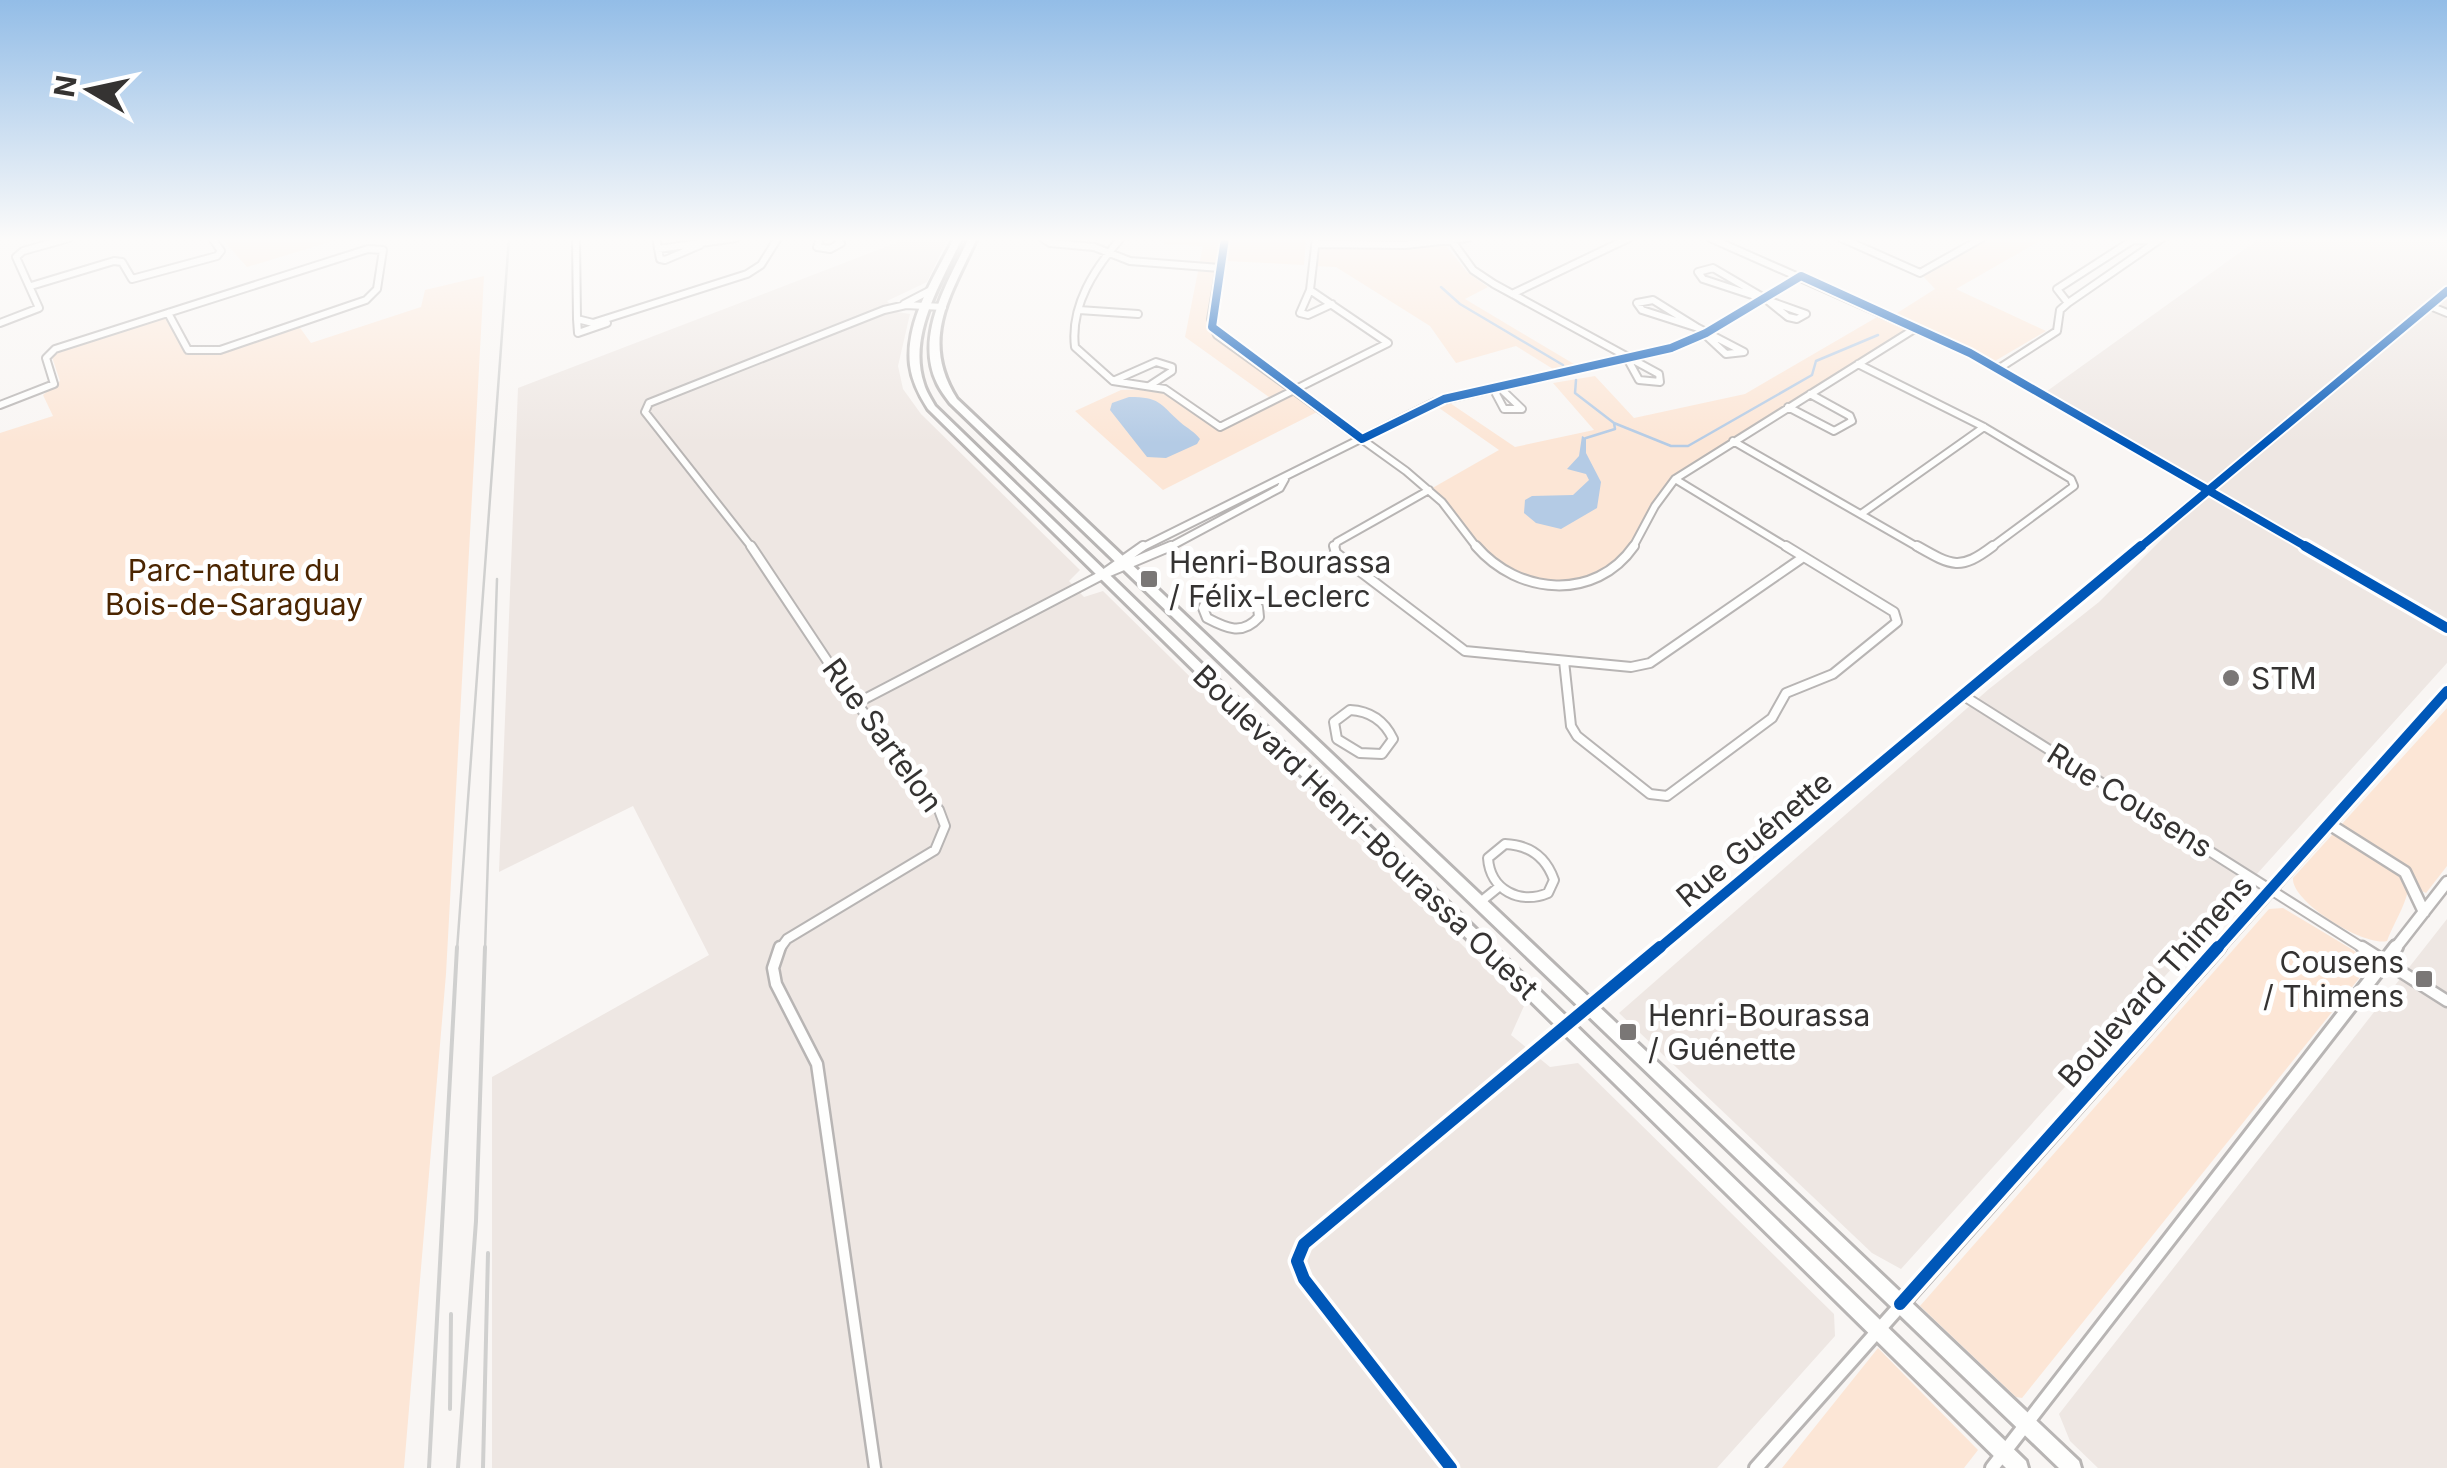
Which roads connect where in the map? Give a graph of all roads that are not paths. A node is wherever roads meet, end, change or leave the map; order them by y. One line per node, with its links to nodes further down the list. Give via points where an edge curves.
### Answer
1 (926, 306): 52 (main road, Boulevard Henri-Bourassa Ouest, via 912,352 926,400)
2 (2430, 306): 48 (street, Rue Guénette)
3 (36, 307): 29 (street)
4 (189, 307): 25 (street)
5 (341, 307): 25 (street, via 220,350 188,350)
6 (578, 307): 27 (street)
7 (653, 307): 28 (street)
8 (900, 307): 59 (street, Rue Sartelon, via 664,394 645,412 734,520)
9 (935, 307): 10 (street, Rue Sartelon)
10 (943, 307): 51 (main road, Boulevard Henri-Bourassa Ouest, via 931,349 946,392)
11 (1080, 307): 24 (street)
12 (1215, 307): 38 (street, via 1212,328)
13 (1303, 307): 14 (street, via 1300,313 1308,315)
14 (1327, 307)
15 (1336, 307): 38 (street, via 1388,343)
16 (1534, 307): 32 (street)
17 (1640, 307): 31 (street)
18 (1663, 307): 31 (street)
19 (1753, 307): 31 (street)
20 (1775, 307): 21 (street, via 1788,318 1806,314)
21 (1786, 307)
22 (1868, 307): 30 (street)
23 (2064, 307): 34 (street, via 2057,331)
24 (1079, 310): 26 (street); 35 (street, via 1075,347)
25 (168, 313): 40 (street, via 55,349 46,358 54,384)
26 (1138, 314)
27 (578, 319): 28 (street); 28 (street, via 578,333)
28 (610, 321)
29 (0, 323)
30 (1916, 328): 33 (street); 34 (street)
31 (1706, 333): 31 (street, via 1726,354 1744,352 1718,335); 32 (street)
32 (1628, 360): 32 (street, via 1639,380 1660,382 1659,374); 37 (street)
33 (1858, 364): 39 (street); 42 (street)
34 (1998, 369): 48 (street)
35 (1114, 380): 36 (street); 36 (street, via 1156,362 1172,367)
36 (1149, 386): 38 (street, via 1165,389 1220,427)
37 (1499, 387): 37 (street, via 1504,409 1522,409 1510,392); 43 (street, via 1435,402)
38 (1295, 392): 43 (street)
39 (1810, 394): 41 (street); 41 (street, via 1852,422 1834,430)
40 (0, 405)
41 (1788, 407): 44 (street)
42 (1984, 428): 49 (street); 49 (street, via 2074,486 1958,566)
43 (1362, 439): 45 (street); 47 (street)
44 (1733, 441): 46 (street); 49 (street)
45 (1285, 479): 51 (street, via 1269,481); 51 (street, via 1280,488 1149,558)
46 (1674, 479): 47 (street, via 1652,506 1628,560 1582,584 1508,574); 50 (street)
47 (1429, 490): 56 (street, via 1337,542 1336,554 1465,651)
48 (2211, 490): 54 (street); 58 (street, Rue Guénette)
49 (1860, 514)
50 (1802, 558): 56 (street, via 1650,663); 56 (street, via 1894,612 1897,622 1833,674 1786,693 1772,718 1674,793 1650,794 1577,736)
51 (1123, 564): 52 (street); 55 (main road, Boulevard Henri-Bourassa Ouest)
52 (1102, 574): 59 (street); 71 (main road, Boulevard Henri-Bourassa Ouest)
53 (1212, 622): 53 (street, Boulevard Henri-Bourassa Ouest, via 1245,629 1259,617 1258,606 1242,593 1220,592 1203,608); 55 (street, Boulevard Henri-Bourassa Ouest)
54 (2447, 628)
55 (1194, 631): 61 (main road, Boulevard Henri-Bourassa Ouest)
56 (1564, 661)
57 (2447, 691): 62 (street, Boulevard Thimens)
58 (1964, 696): 65 (street, Rue Cousens); 70 (street, Rue Guénette)
59 (856, 703): 76 (street, Rue Sartelon, via 943,816 944,838 926,857 787,939 770,970 817,1064)
60 (1343, 743): 60 (street, Boulevard Henri-Bourassa Ouest, via 1376,756 1393,739 1372,714 1350,710 1332,727); 61 (street, Boulevard Henri-Bourassa Ouest)
61 (1323, 755): 66 (main road, Boulevard Henri-Bourassa Ouest)
62 (2329, 824): 65 (street, Boulevard Thimens); 67 (street, via 2405,872)
63 (2447, 882): 67 (street)
64 (1500, 886): 64 (street, Boulevard Henri-Bourassa Ouest, via 1517,898 1534,899 1548,893 1553,873 1530,849 1505,844 1491,852 1486,866); 66 (street, Boulevard Henri-Bourassa Ouest)
65 (2271, 889): 68 (street, Rue Cousens); 72 (street, Boulevard Thimens)
66 (1479, 903): 70 (main road, Boulevard Henri-Bourassa Ouest)
67 (2424, 912): 68 (street)
68 (2386, 963): 69 (street, Rue Cousens); 74 (street)
69 (2447, 1002)
70 (1589, 1008): 71 (street, Rue Guénette); 72 (main road, Boulevard Henri-Bourassa Ouest)
71 (1566, 1026): 73 (main road, Boulevard Henri-Bourassa Ouest); 77 (street, Rue Guénette, via 1298,1254 1304,1279)
72 (1900, 1304): 73 (street, Boulevard Thimens); 74 (main road, Boulevard Henri-Bourassa Ouest)
73 (1877, 1329): 75 (main road, Boulevard Henri-Bourassa Ouest); 78 (street, Boulevard Thimens)
74 (2026, 1424): 75 (street); 80 (main road, Boulevard Henri-Bourassa Ouest)
75 (1998, 1460): 79 (main road, Boulevard Henri-Bourassa Ouest)
76 (875, 1468)
77 (1451, 1468)
78 (1756, 1468)
79 (2019, 1468)
80 (2072, 1468)

